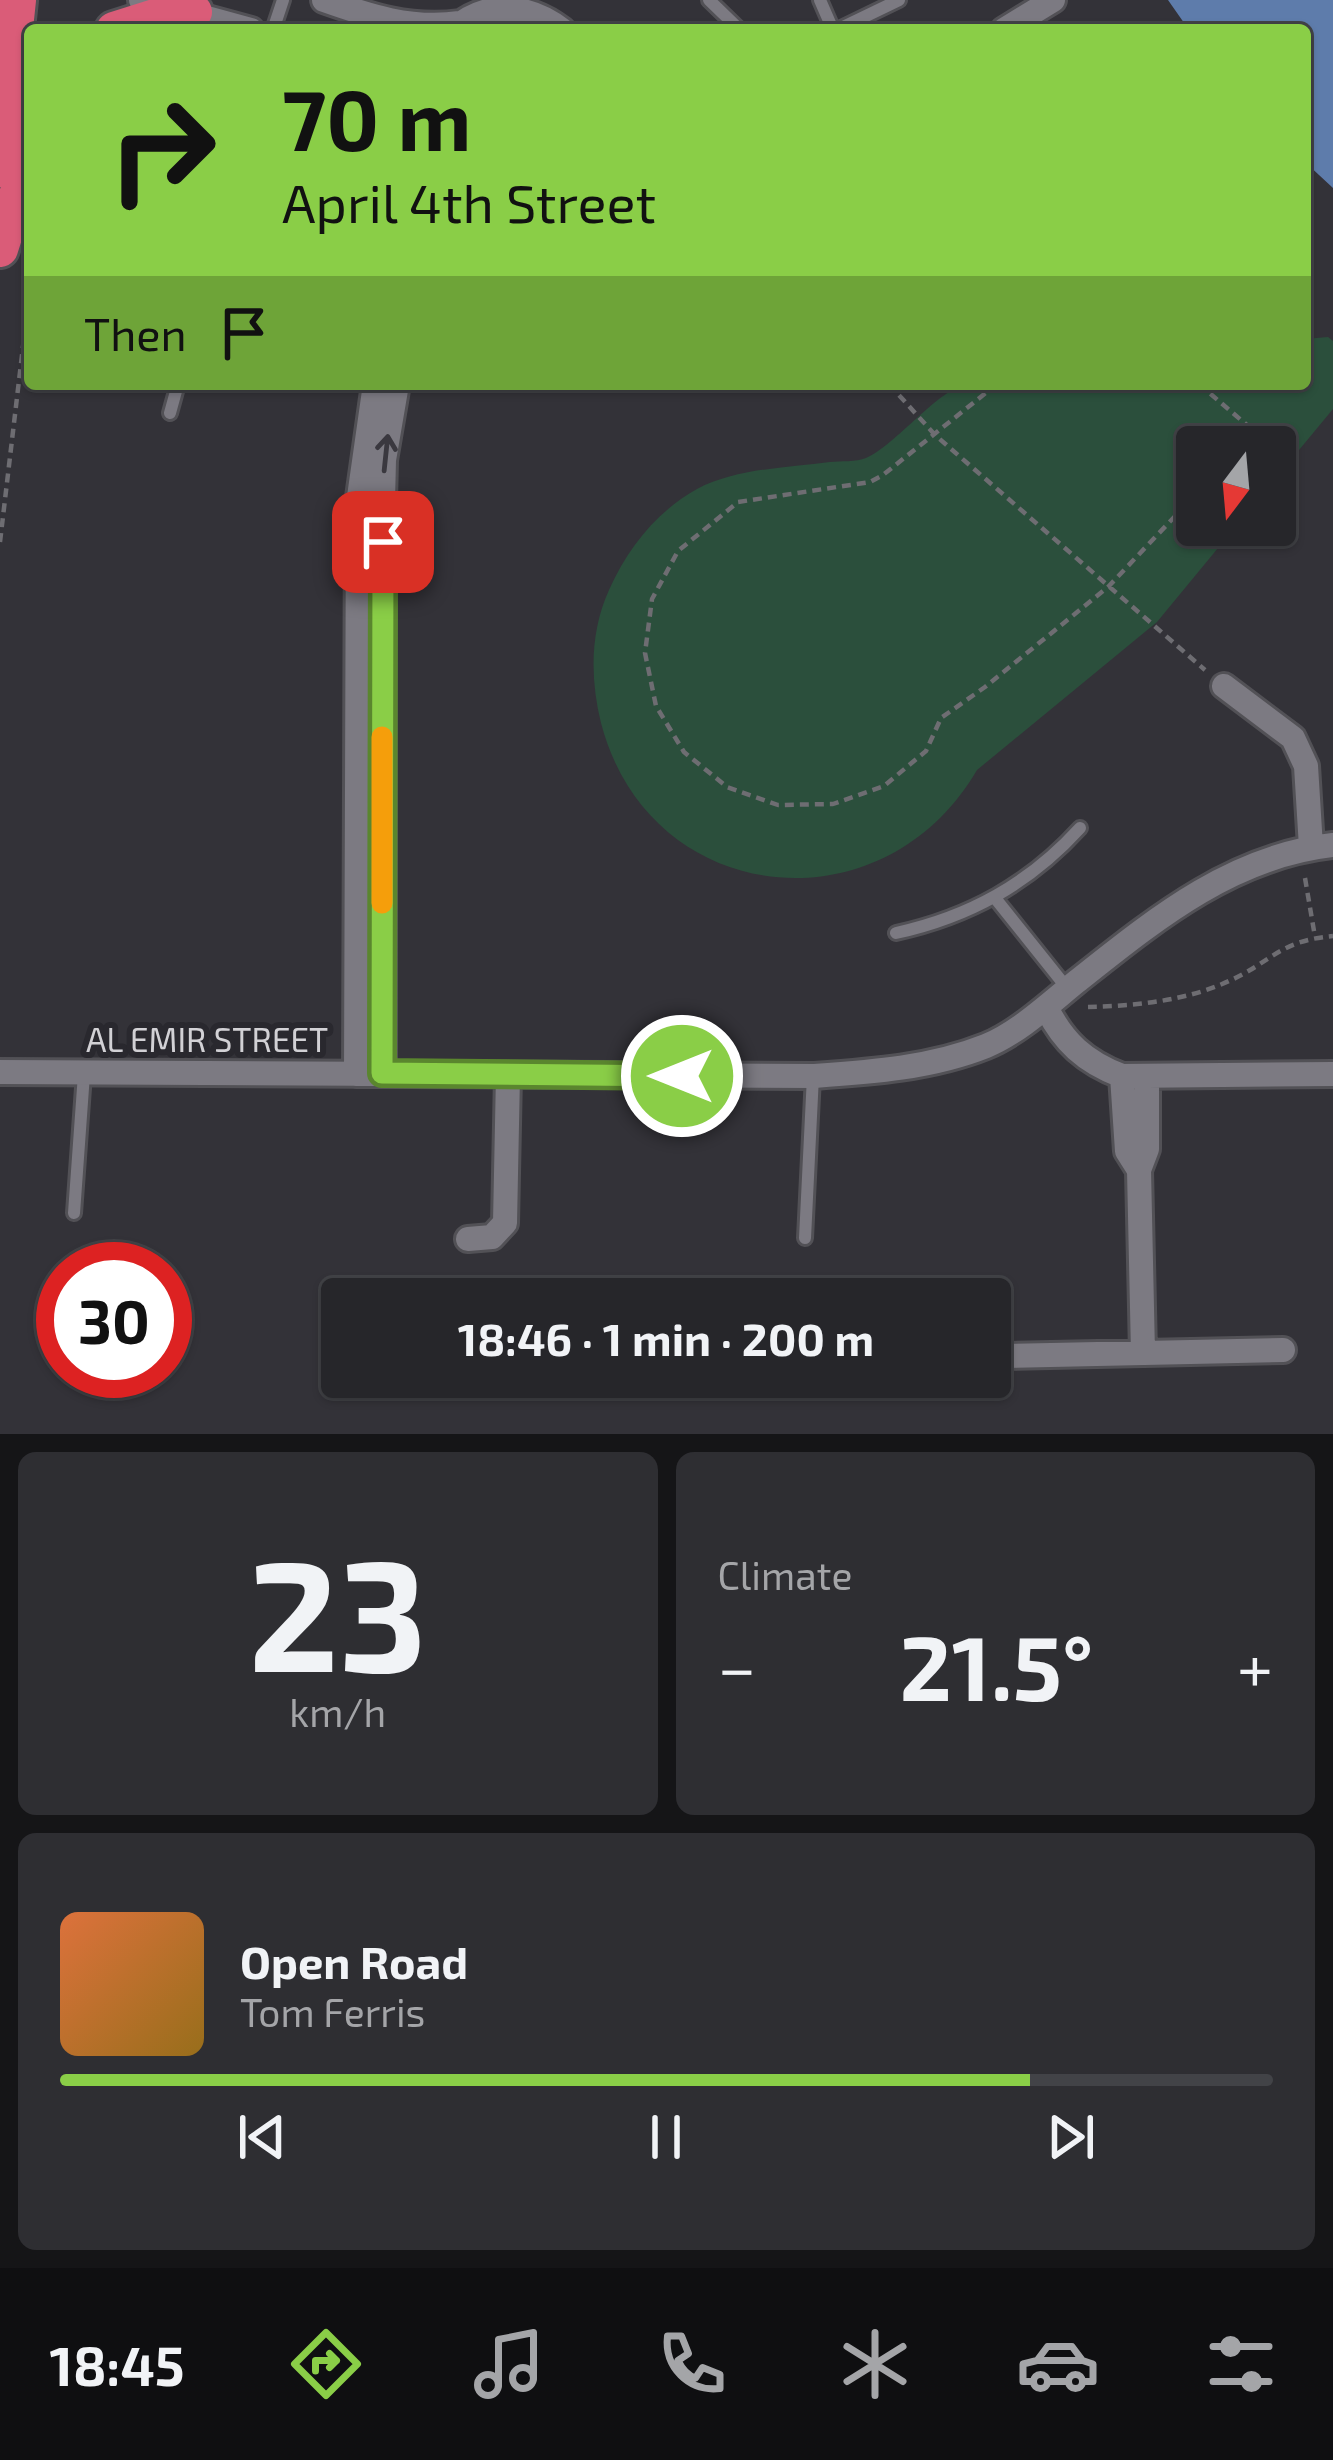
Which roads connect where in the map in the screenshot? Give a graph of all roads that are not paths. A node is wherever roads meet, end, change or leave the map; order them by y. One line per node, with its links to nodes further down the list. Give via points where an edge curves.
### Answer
1 (17, 0): 17 (highway)
2 (141, 0): 8 (street)
3 (324, 0): 11 (street)
4 (709, 0): 14 (lane)
5 (899, 0): 15 (lane)
6 (1054, 0): 16 (street)
7 (498, 5): 12 (street); 13 (street)
8 (194, 12): 9 (highway); 10 (street)
9 (133, 24)
10 (232, 24)
11 (371, 24)
12 (463, 24)
13 (552, 24)
14 (734, 24)
15 (848, 24)
16 (1014, 24)
17 (0, 169)
18 (24, 173): 19 (highway)
19 (0, 249)
20 (176, 390): 23 (lane)
21 (374, 390): 25 (street, via 358,504)
22 (396, 390): 25 (street, one-way to 22, via 384,460)
23 (170, 413)
24 (1223, 686): 27 (street, via 1293,738 1306,766)
25 (369, 736): 34 (street); 35 (street)
26 (1080, 828): 28 (lane)
27 (1315, 848): 30 (street, AL EMIR STREET, via 1203,887)
28 (995, 898): 29 (lane); 30 (lane)
29 (896, 933)
30 (1067, 989): 31 (street, AL EMIR STREET)
31 (1046, 1007): 38 (street, AL EMIR STREET, via 989,1045 887,1071); 39 (street, via 1068,1043 1101,1068)
32 (0, 1072): 33 (street, AL EMIR STREET)
33 (84, 1072): 34 (street, AL EMIR STREET); 40 (lane)
34 (356, 1073): 35 (street, AL EMIR STREET)
35 (382, 1073): 37 (street, AL EMIR STREET)
36 (1333, 1074): 39 (street)
37 (508, 1075): 38 (street, AL EMIR STREET); 42 (street, via 505,1223 492,1238)
38 (813, 1076): 41 (lane)
39 (1134, 1076): 44 (street, via 1127,1151 1139,1170)
40 (74, 1213)
41 (805, 1238)
42 (468, 1239)
43 (1283, 1350): 44 (street)
44 (1143, 1353): 45 (street)
45 (1011, 1356)

